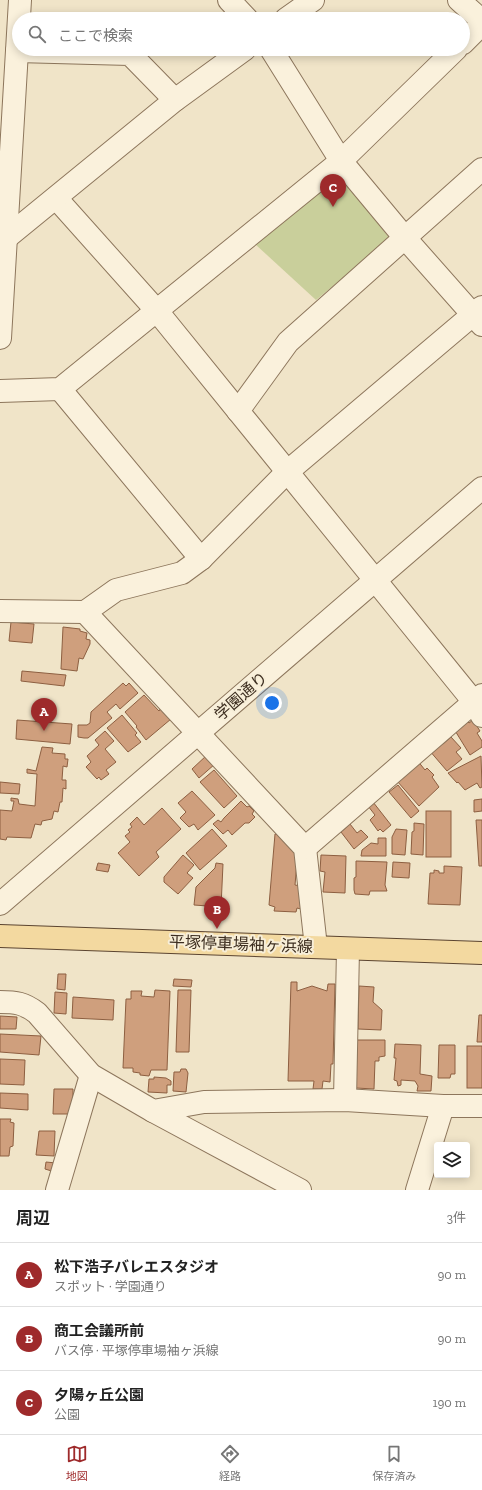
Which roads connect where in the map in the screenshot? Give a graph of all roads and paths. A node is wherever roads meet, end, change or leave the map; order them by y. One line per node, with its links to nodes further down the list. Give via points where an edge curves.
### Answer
1 (20, 0): 5 (street)
2 (229, 0): 6 (street)
3 (313, 0): 7 (street)
4 (459, 0): 8 (street)
5 (19, 12)
6 (240, 12)
7 (296, 12)
8 (482, 20)
9 (482, 24): 10 (street)
10 (470, 35)
11 (17, 56): 21 (street)
12 (132, 56): 16 (street)
13 (235, 56): 16 (street)
14 (275, 56): 17 (street)
15 (449, 56): 17 (street)
16 (175, 100): 19 (street)
17 (340, 161): 20 (street); 22 (street)
18 (482, 168): 20 (street)
19 (56, 198): 21 (street); 22 (street)
20 (404, 238): 23 (street); 27 (street, via 288,342)
21 (3, 240): 24 (street)
22 (157, 311): 25 (street); 27 (street)
23 (479, 316): 28 (street)
24 (0, 338)
25 (60, 389): 26 (street); 30 (street)
26 (0, 391)
27 (238, 411): 28 (street)
28 (287, 472): 30 (street); 31 (street)
29 (482, 488): 31 (street, 学園通り)
30 (201, 559): 33 (street, via 182,573 116,590)
31 (375, 580): 34 (street); 35 (street, 学園通り)
32 (0, 611): 33 (street)
33 (84, 612): 35 (street)
34 (479, 704): 36 (street)
35 (198, 733): 36 (street); 37 (street, 学園通り)
36 (305, 848): 39 (street)
37 (0, 904)
38 (0, 936): 39 (main road, 平塚停車場袖ヶ浜線)
39 (316, 947): 40 (main road, 平塚停車場袖ヶ浜線)
40 (348, 949): 41 (main road, 平塚停車場袖ヶ浜線); 44 (street)
41 (482, 954)
42 (0, 1002): 43 (street, via 17,1002 29,1006)
43 (91, 1075): 47 (street); 48 (street)
44 (345, 1100): 45 (street); 47 (street, via 204,1102)
45 (442, 1106): 46 (street); 50 (street)
46 (482, 1106)
47 (153, 1111): 49 (street)
48 (57, 1190)
49 (300, 1190)
50 (417, 1190)

